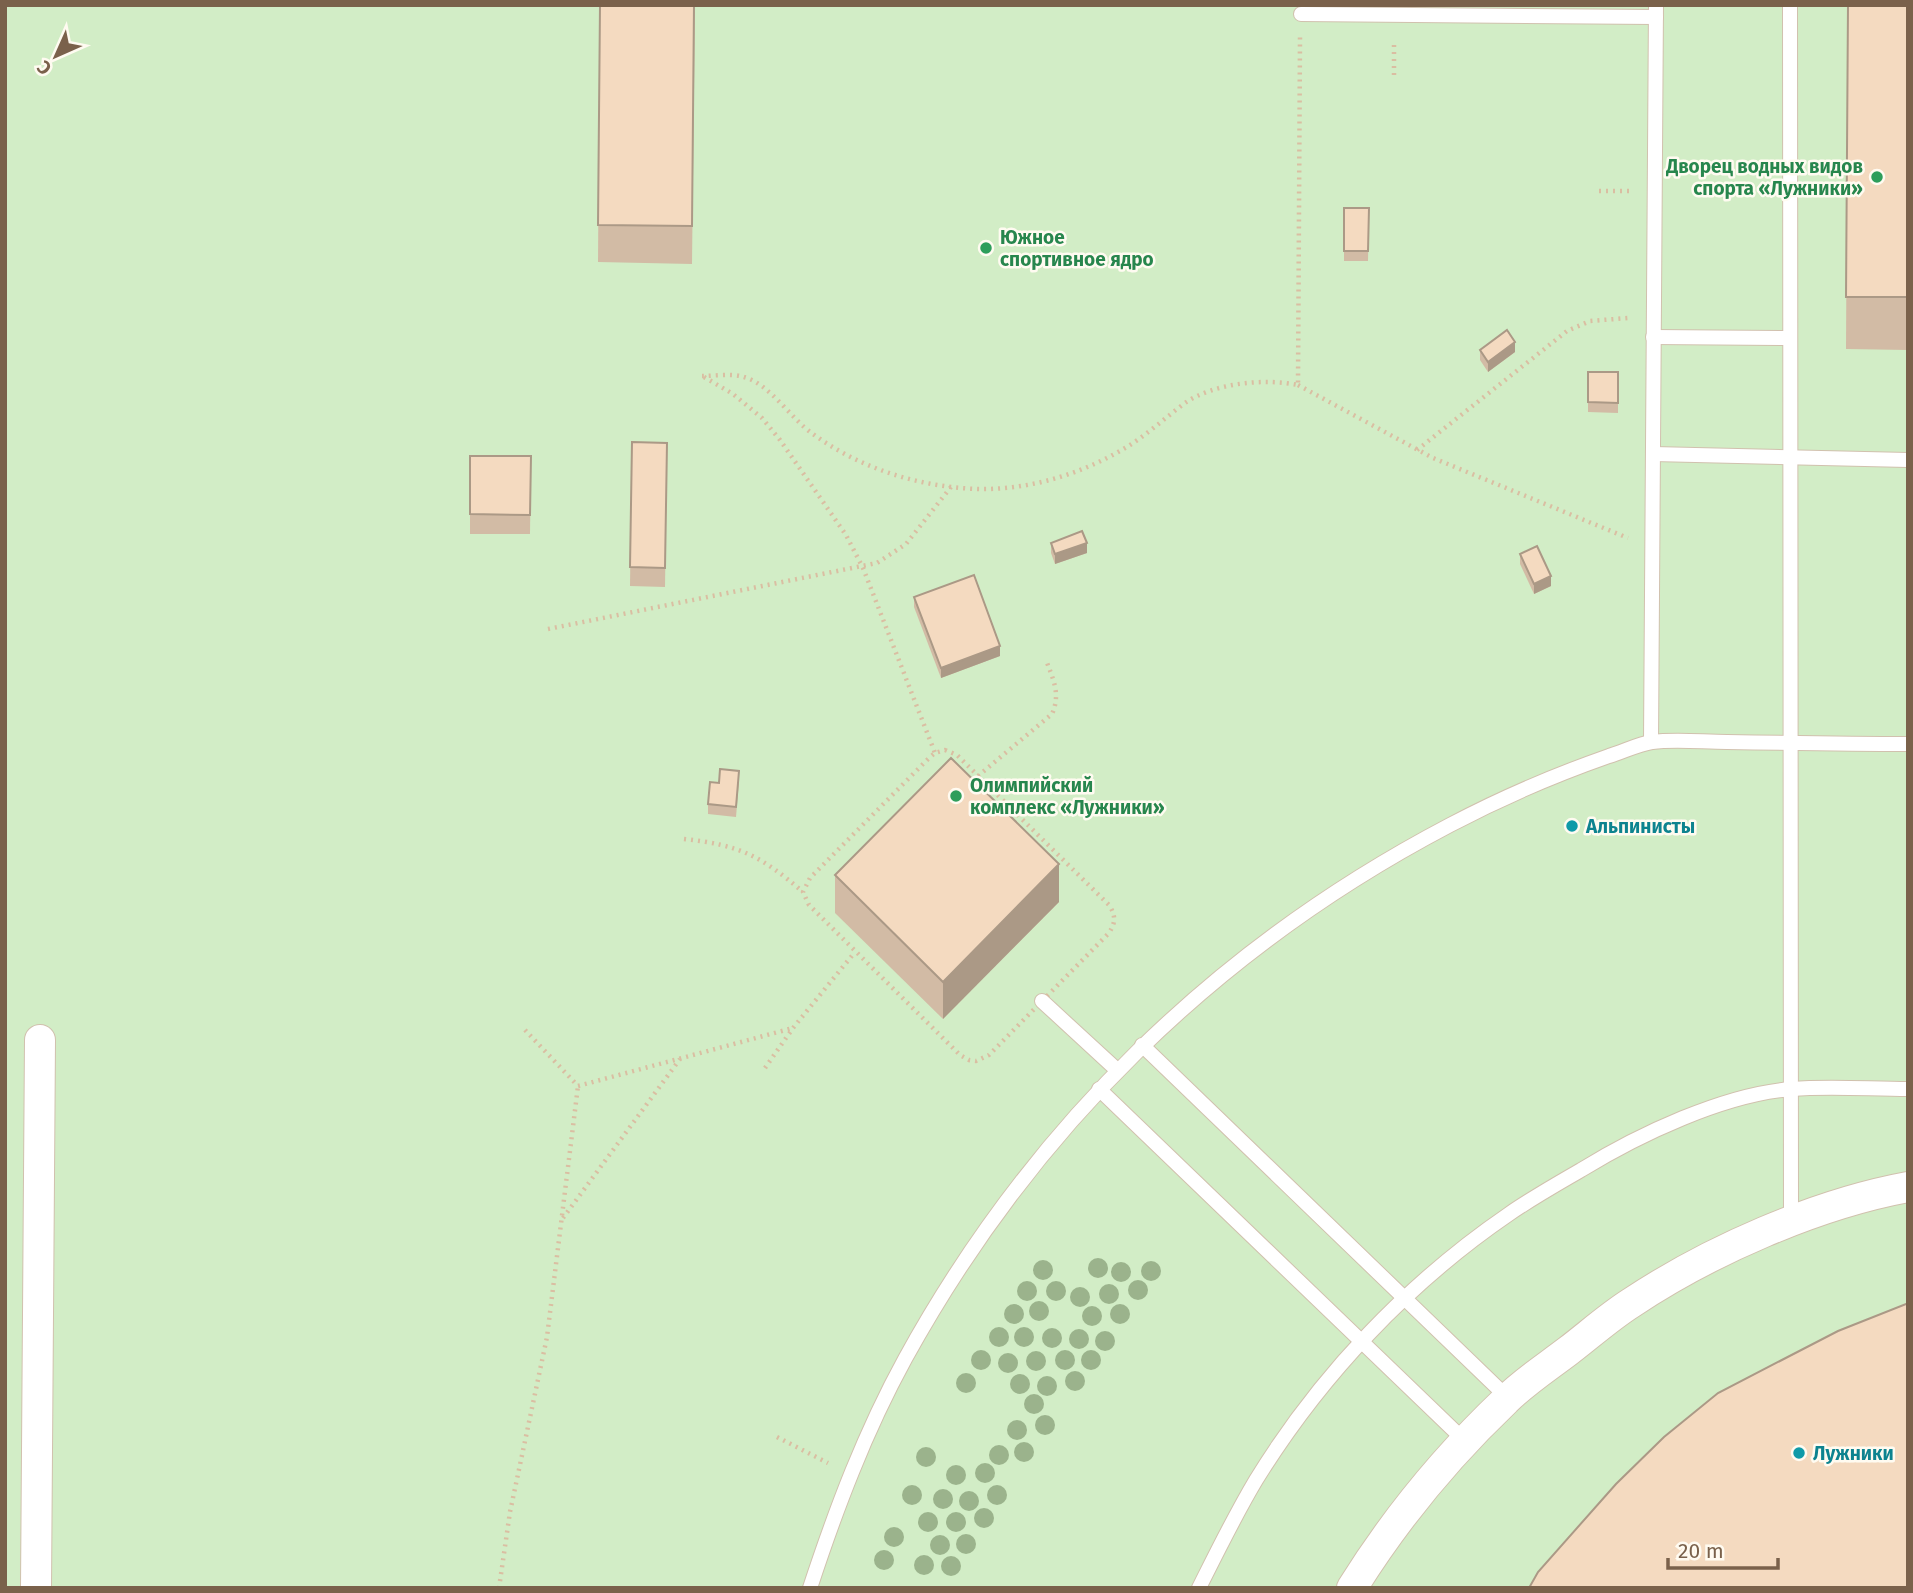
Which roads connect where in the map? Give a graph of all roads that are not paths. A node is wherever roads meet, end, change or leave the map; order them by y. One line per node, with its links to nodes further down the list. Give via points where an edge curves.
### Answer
1 (1790, 5): 6 (lane)
2 (1394, 10): 3 (lane); 4 (lane)
3 (1656, 11): 5 (lane)
4 (1301, 14)
5 (1653, 337): 6 (lane); 7 (lane)
6 (1790, 338): 8 (lane)
7 (1653, 454): 8 (lane); 10 (lane)
8 (1790, 457): 9 (lane); 11 (lane)
9 (1908, 460)
10 (1651, 742): 11 (lane); 15 (lane, via 1545,780 1473,813 1357,877 1241,958)
11 (1791, 743): 12 (lane); 18 (lane)
12 (1908, 744)
13 (1042, 1000): 16 (lane)
14 (40, 1040): 26 (street)
15 (1142, 1045): 16 (lane); 22 (lane)
16 (1116, 1070): 17 (lane)
17 (1099, 1089): 23 (lane); 27 (lane, via 1006,1200 904,1361 851,1475)
18 (1791, 1089): 19 (lane); 21 (lane); 22 (lane, via 1701,1111 1643,1135 1510,1212)
19 (1908, 1089)
20 (1908, 1187): 21 (street)
21 (1791, 1222): 24 (street, via 1685,1271 1631,1303)
22 (1405, 1298): 23 (lane); 24 (lane)
23 (1362, 1342): 25 (lane); 28 (lane, via 1318,1393 1256,1480)
24 (1508, 1398): 25 (street)
25 (1465, 1441): 29 (street, via 1426,1484)
26 (36, 1588)
27 (810, 1588)
28 (1199, 1588)
29 (1352, 1588)

